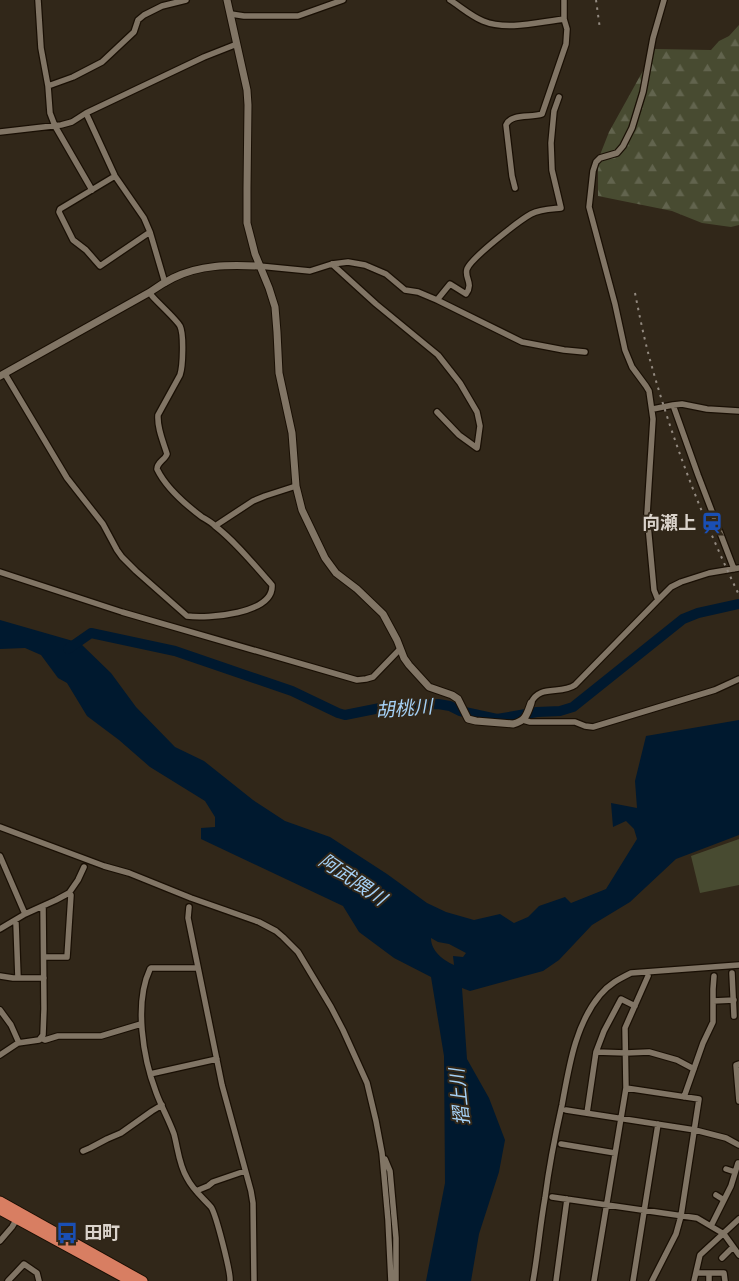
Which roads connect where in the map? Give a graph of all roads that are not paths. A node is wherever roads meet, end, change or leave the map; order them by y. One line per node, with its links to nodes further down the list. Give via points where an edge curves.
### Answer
1 (38, 0): 11 (street, via 41,48)
2 (186, 0): 11 (street, via 144,15 138,20 134,32 102,62)
3 (227, 0): 8 (street)
4 (344, 0): 8 (street, via 298,16)
5 (450, 0): 9 (street, via 483,21 497,25)
6 (564, 0): 9 (street)
7 (664, 0): 28 (street, via 632,128 618,153 596,162 588,207 625,350 649,392)
8 (231, 14): 10 (street)
9 (564, 19): 17 (street, via 566,44 542,114 511,118 506,125)
10 (237, 44): 13 (street); 21 (street, via 248,105 247,223)
11 (48, 86): 14 (street)
12 (559, 97): 24 (street, via 554,111 551,143 552,170 561,208 531,214 476,257 466,273 469,283 466,294 450,284)
13 (86, 113): 14 (street, via 72,122); 16 (street)
14 (54, 126): 15 (street); 18 (street)
15 (0, 132)
16 (115, 176): 18 (street); 19 (street, via 140,210)
17 (515, 188)
18 (92, 190): 19 (street, via 59,212 73,240 100,266)
19 (150, 232): 22 (street)
20 (332, 264): 21 (street, via 310,270); 24 (street, via 365,265 386,274 405,290); 30 (street, via 444,362 477,412 480,426 477,448)
21 (259, 266): 22 (street, via 206,267); 31 (street, via 275,306 279,373 292,433)
22 (164, 283): 23 (street)
23 (150, 292): 26 (street); 32 (street, via 180,326 182,345 182,370 158,415 160,435 167,454 156,469 174,492)
24 (437, 300): 25 (street, via 522,342)
25 (585, 352)
26 (2, 375): 32 (street, via 122,557 187,616 215,617 254,608 269,597 272,590 272,585)
27 (673, 405): 28 (street); 29 (street); 33 (street)
28 (652, 409): 35 (street, via 647,514 654,590)
29 (739, 411)
30 (437, 412)
31 (296, 486): 32 (street, via 253,501); 36 (street, via 302,510 325,558 336,573 383,614)
32 (215, 526)
33 (737, 568): 35 (street, via 681,582)
34 (0, 572): 36 (street, via 122,612 357,680 373,677)
35 (658, 600): 38 (street, via 575,685 566,690 540,692 533,698)
36 (400, 649): 38 (street, via 409,665 429,687 458,699 468,719 516,723)
37 (739, 679): 38 (street, via 715,690 593,727 575,722 530,722)
38 (527, 712)
39 (0, 826): 115 (street, via 258,922 276,931 298,952 331,1007 367,1083 382,1153 390,1172 396,1238)
40 (0, 856): 45 (street)
41 (84, 867): 42 (street)
42 (69, 893): 43 (street); 48 (street, via 67,956)
43 (43, 906): 45 (street); 48 (street)
44 (189, 907): 50 (street, via 188,918)
45 (25, 914): 46 (street)
46 (15, 920): 47 (street); 55 (street)
47 (0, 929)
48 (44, 957): 56 (street)
49 (739, 965): 116 (street, via 631,973 608,986 596,1001 583,1023 570,1061 550,1164)
50 (198, 968): 62 (street, via 151,968 144,990); 68 (street)
51 (732, 973): 57 (street)
52 (0, 976): 55 (street)
53 (648, 976): 59 (street)
54 (714, 976): 58 (street)
55 (18, 978): 56 (street)
56 (44, 978): 63 (street)
57 (734, 1000): 58 (street); 61 (street)
58 (713, 1001): 70 (street, via 713,1022)
59 (634, 1006): 65 (street, via 621,999); 66 (street, via 625,1028)
60 (0, 1010): 64 (street)
61 (734, 1016)
62 (141, 1024): 63 (street, via 101,1036); 71 (street)
63 (41, 1038): 64 (street)
64 (19, 1043): 67 (street)
65 (596, 1052): 66 (street); 77 (street)
66 (626, 1053): 70 (street, via 649,1052); 72 (street)
67 (0, 1055)
68 (216, 1059): 71 (street); 87 (street)
69 (739, 1064): 74 (street, via 736,1065)
70 (694, 1068): 73 (street)
71 (150, 1074): 75 (street)
72 (626, 1088): 73 (street); 78 (street)
73 (684, 1097): 80 (street, via 699,1099)
74 (739, 1101)
75 (162, 1105): 83 (street, via 121,1133); 89 (street, via 186,1178)
76 (566, 1110): 77 (street)
77 (587, 1113): 78 (street)
78 (620, 1118): 79 (street); 84 (street)
79 (658, 1124): 80 (street); 97 (street)
80 (695, 1130): 82 (street, via 726,1138); 99 (street)
81 (561, 1144): 84 (street)
82 (739, 1146)
83 (83, 1151)
84 (615, 1153): 95 (street)
85 (738, 1163): 88 (street)
86 (726, 1169): 88 (street)
87 (245, 1171): 89 (street); 114 (street, via 252,1203)
88 (735, 1172): 93 (street)
89 (196, 1191): 113 (street, via 213,1211)
90 (716, 1195): 93 (street)
91 (552, 1197): 92 (street)
92 (568, 1198): 95 (street); 117 (street)
93 (724, 1200): 101 (street)
94 (0, 1201): 98 (highway)
95 (607, 1204): 97 (street); 118 (street)
96 (0, 1210): 98 (highway)
97 (644, 1210): 99 (street); 119 (street)
98 (19, 1216): 103 (street); 111 (highway); 112 (highway)
99 (681, 1216): 101 (street, via 697,1218); 120 (street, via 676,1234)
100 (739, 1219): 102 (street)
101 (711, 1226): 102 (street)
102 (724, 1234): 104 (street); 107 (street, via 700,1255)
103 (0, 1242)
104 (733, 1247): 105 (street); 106 (street)
105 (739, 1255)
106 (722, 1258)
107 (696, 1273): 108 (street); 121 (street)
108 (709, 1273): 122 (street); 123 (street, via 724,1273)
109 (8, 1281): 110 (street, via 24,1264 36,1273)
110 (39, 1281)
111 (130, 1281)
112 (143, 1281)
113 (230, 1281)
114 (254, 1281)
115 (395, 1281)
116 (533, 1281)
117 (556, 1281)
118 (594, 1281)
119 (633, 1281)
120 (652, 1281)
121 (694, 1281)
122 (709, 1281)
123 (725, 1281)

